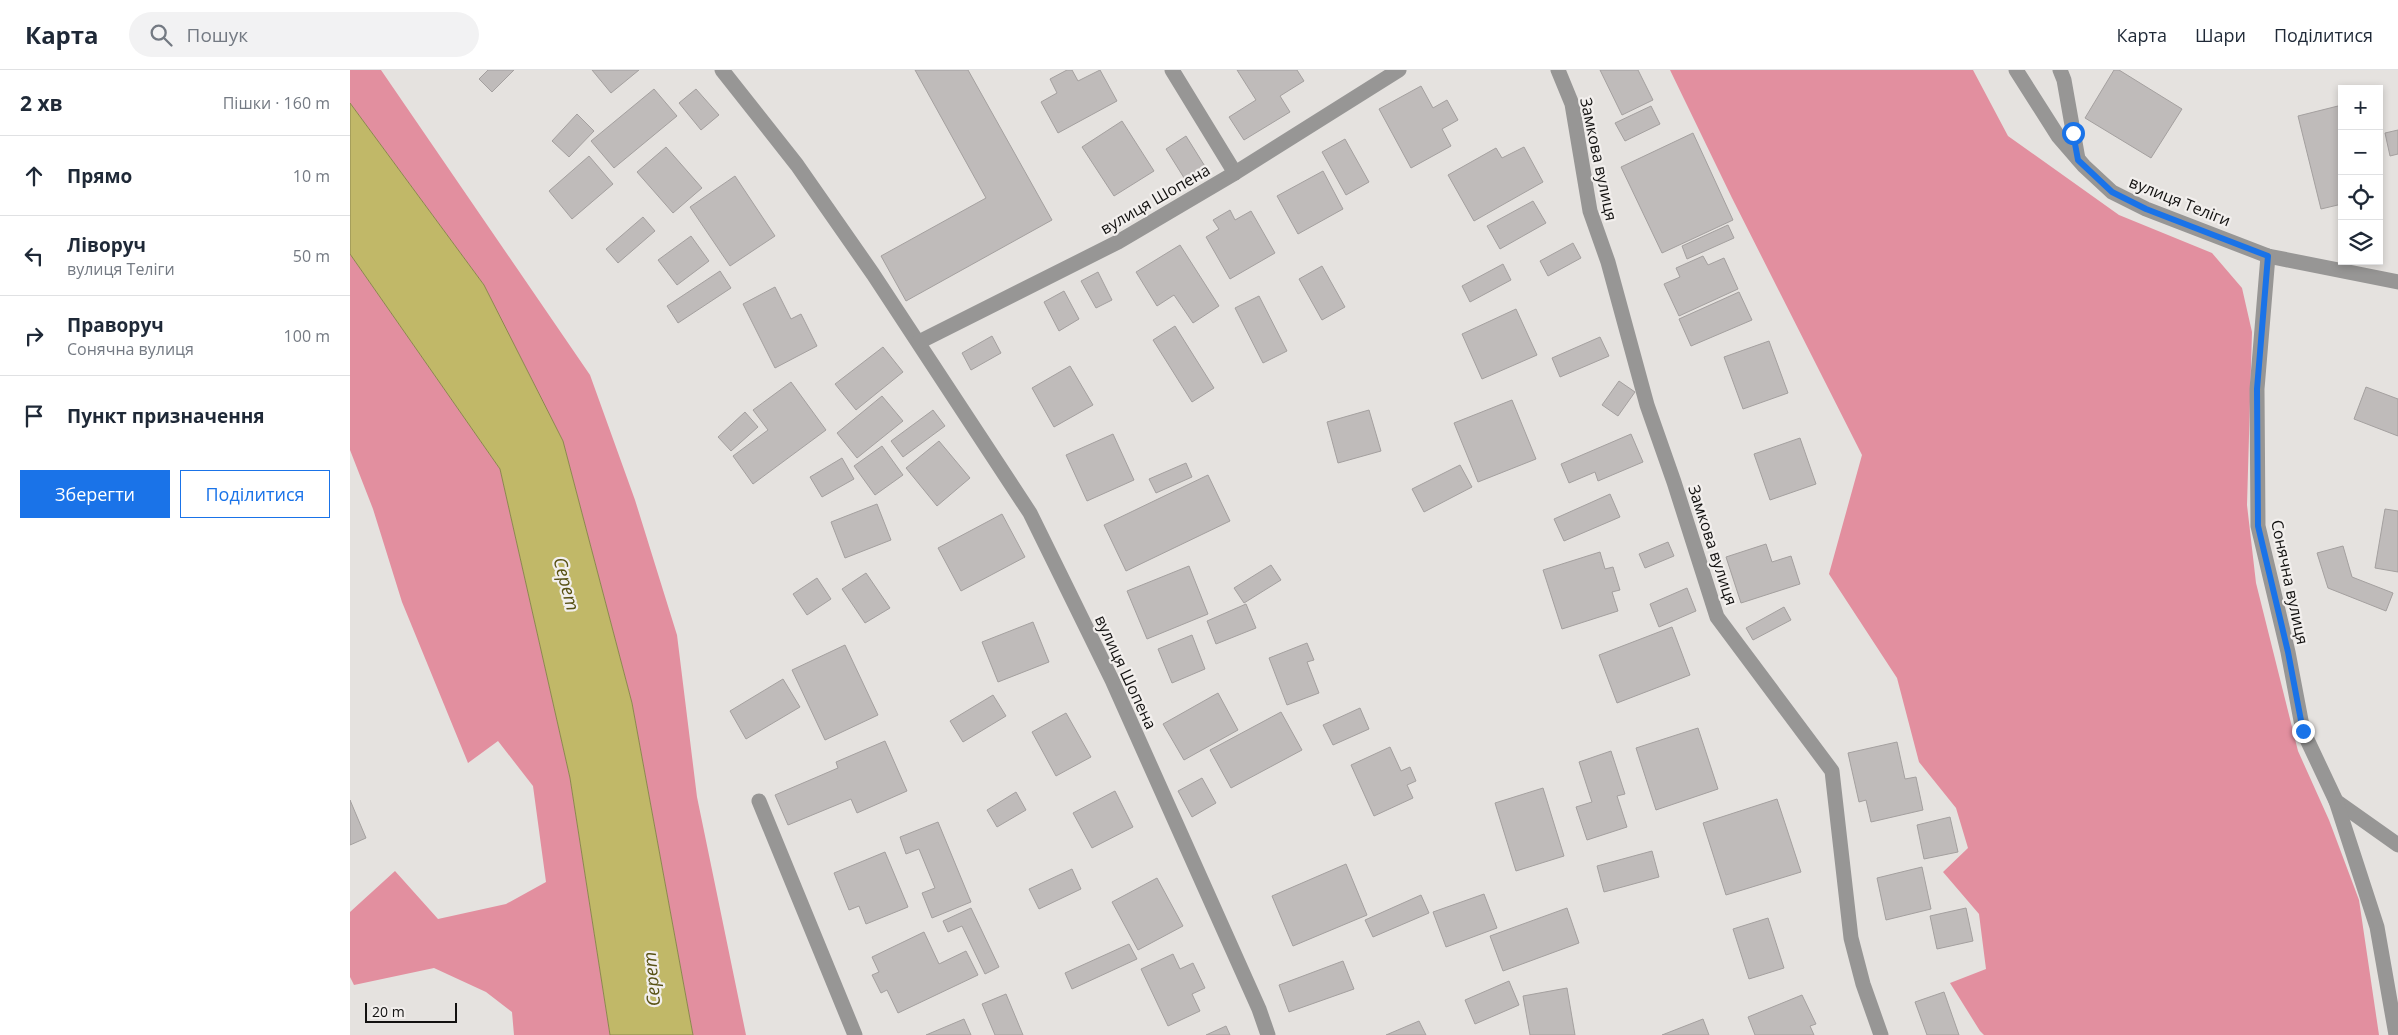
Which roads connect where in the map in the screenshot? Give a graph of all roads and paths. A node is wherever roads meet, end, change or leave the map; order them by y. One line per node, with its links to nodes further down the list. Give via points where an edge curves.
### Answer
1 (722, 70): 11 (street, вулиця Шопена, via 797,165)
2 (1172, 70): 8 (street)
3 (1399, 70): 8 (street, вулиця Шопена)
4 (1558, 70): 17 (street, Замкова вулиця, via 1572,104 1590,211 1608,262 1647,405 1716,617 1832,771 1851,938)
5 (2016, 70): 7 (street, вулиця Теліги, via 2058,136)
6 (2060, 70): 7 (street)
7 (2078, 160): 9 (street, вулиця Теліги, via 2112,192 2146,209)
8 (1235, 173): 11 (street, вулиця Шопена, via 1118,242)
9 (2268, 256): 10 (street); 13 (street, Сонячна вулиця, via 2257,389 2258,526 2303,731)
10 (2398, 282)
11 (919, 342): 16 (street, вулиця Шопена, via 1030,513 1112,680)
12 (759, 801): 15 (street)
13 (2336, 801): 14 (street, Сонячна вулиця); 18 (street, via 2376,927)
14 (2398, 845)
15 (855, 1035)
16 (1268, 1035)
17 (1881, 1035)
18 (2396, 1035)

